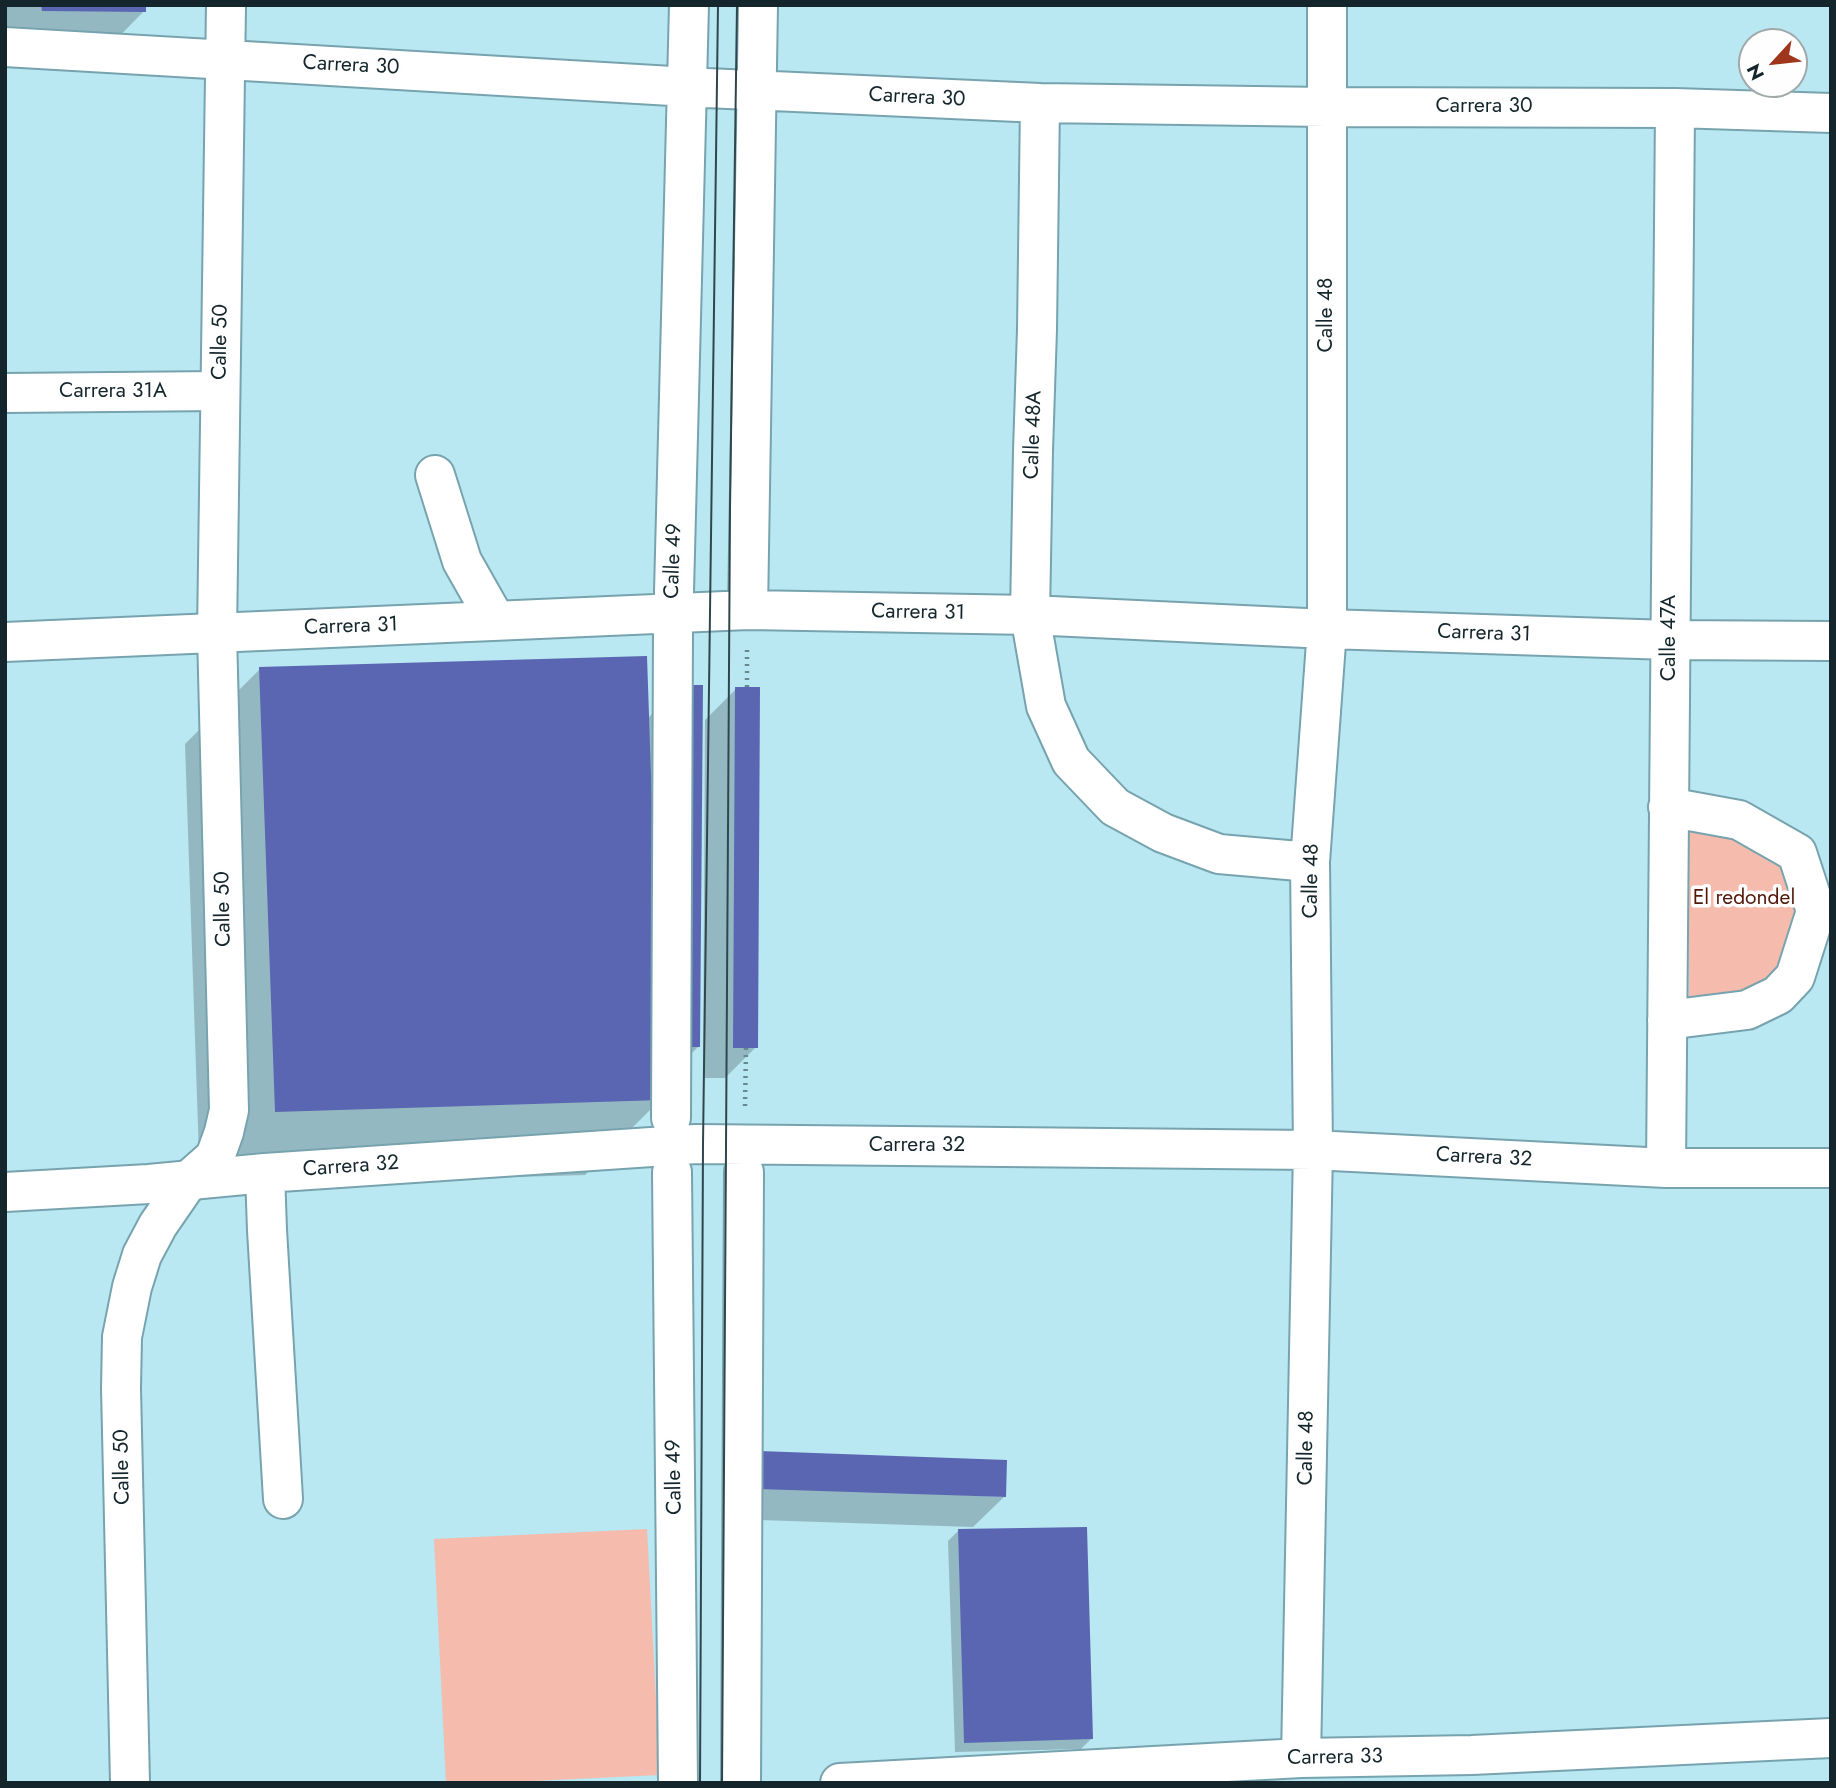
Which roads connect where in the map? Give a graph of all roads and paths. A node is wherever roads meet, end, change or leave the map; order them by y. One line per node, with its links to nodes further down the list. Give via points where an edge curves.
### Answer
1 (226, 5): 6 (street, Calle 50)
2 (689, 5): 7 (street, Calle 49)
3 (758, 5): 8 (street)
4 (1327, 5): 10 (street, Calle 48)
5 (5, 47): 6 (street, Carrera 30)
6 (225, 59): 7 (street, Carrera 30); 13 (street, Calle 50)
7 (687, 86): 8 (street, Carrera 30); 17 (street, Calle 49)
8 (756, 90): 9 (street, Carrera 30); 16 (street)
9 (1040, 103): 10 (street, Carrera 30); 18 (street, Calle 48A)
10 (1326, 107): 11 (street, Carrera 30); 20 (street, Calle 48)
11 (1675, 108): 12 (street, Carrera 30); 22 (street, Calle 47A)
12 (1831, 113)
13 (220, 391): 14 (street, Carrera 31A); 21 (street, Calle 50)
14 (5, 393)
15 (435, 475): 19 (street, via 462,561)
16 (748, 610): 17 (street, Carrera 31); 18 (street, Carrera 31)
17 (673, 613): 19 (street, Carrera 31); 30 (street, Calle 49)
18 (1030, 615): 20 (street, Carrera 31); 26 (street, Calle 48A, via 1046,706 1070,761 1115,807 1163,833 1219,853)
19 (496, 621): 21 (street, Carrera 31)
20 (1327, 629): 22 (street, Carrera 31); 26 (street, Calle 48)
21 (217, 633): 24 (street, Carrera 31); 37 (street, Calle 50, via 229,1110 215,1157)
22 (1670, 640): 23 (street, Carrera 31); 25 (street, Calle 47A)
23 (1831, 641)
24 (5, 642)
25 (1668, 807): 27 (street, Calle 47A); 27 (street, via 1739,820 1797,853 1816,911 1796,977 1778,995 1746,1010)
26 (1310, 862): 31 (street, Calle 48)
27 (1667, 1020): 32 (street, Calle 47A)
28 (746, 1048): 29 (path)
29 (745, 1107)
30 (671, 1118)
31 (1313, 1150): 32 (street, Carrera 32); 36 (street, Carrera 32, via 696,1144); 41 (street, Calle 48)
32 (1666, 1168): 33 (street, Carrera 32)
33 (1831, 1168)
34 (672, 1172): 44 (street, Calle 49)
35 (744, 1172): 45 (street)
36 (265, 1173): 37 (street, Carrera 32); 39 (street)
37 (190, 1180): 38 (street, Carrera 32); 43 (street, Calle 50, via 142,1255 122,1337)
38 (5, 1192)
39 (282, 1499)
40 (1831, 1738): 42 (street, Carrera 33)
41 (1301, 1758): 42 (street, Carrera 33); 46 (street, Carrera 33)
42 (1472, 1769)
43 (130, 1783)
44 (678, 1783)
45 (741, 1783)
46 (840, 1783)

